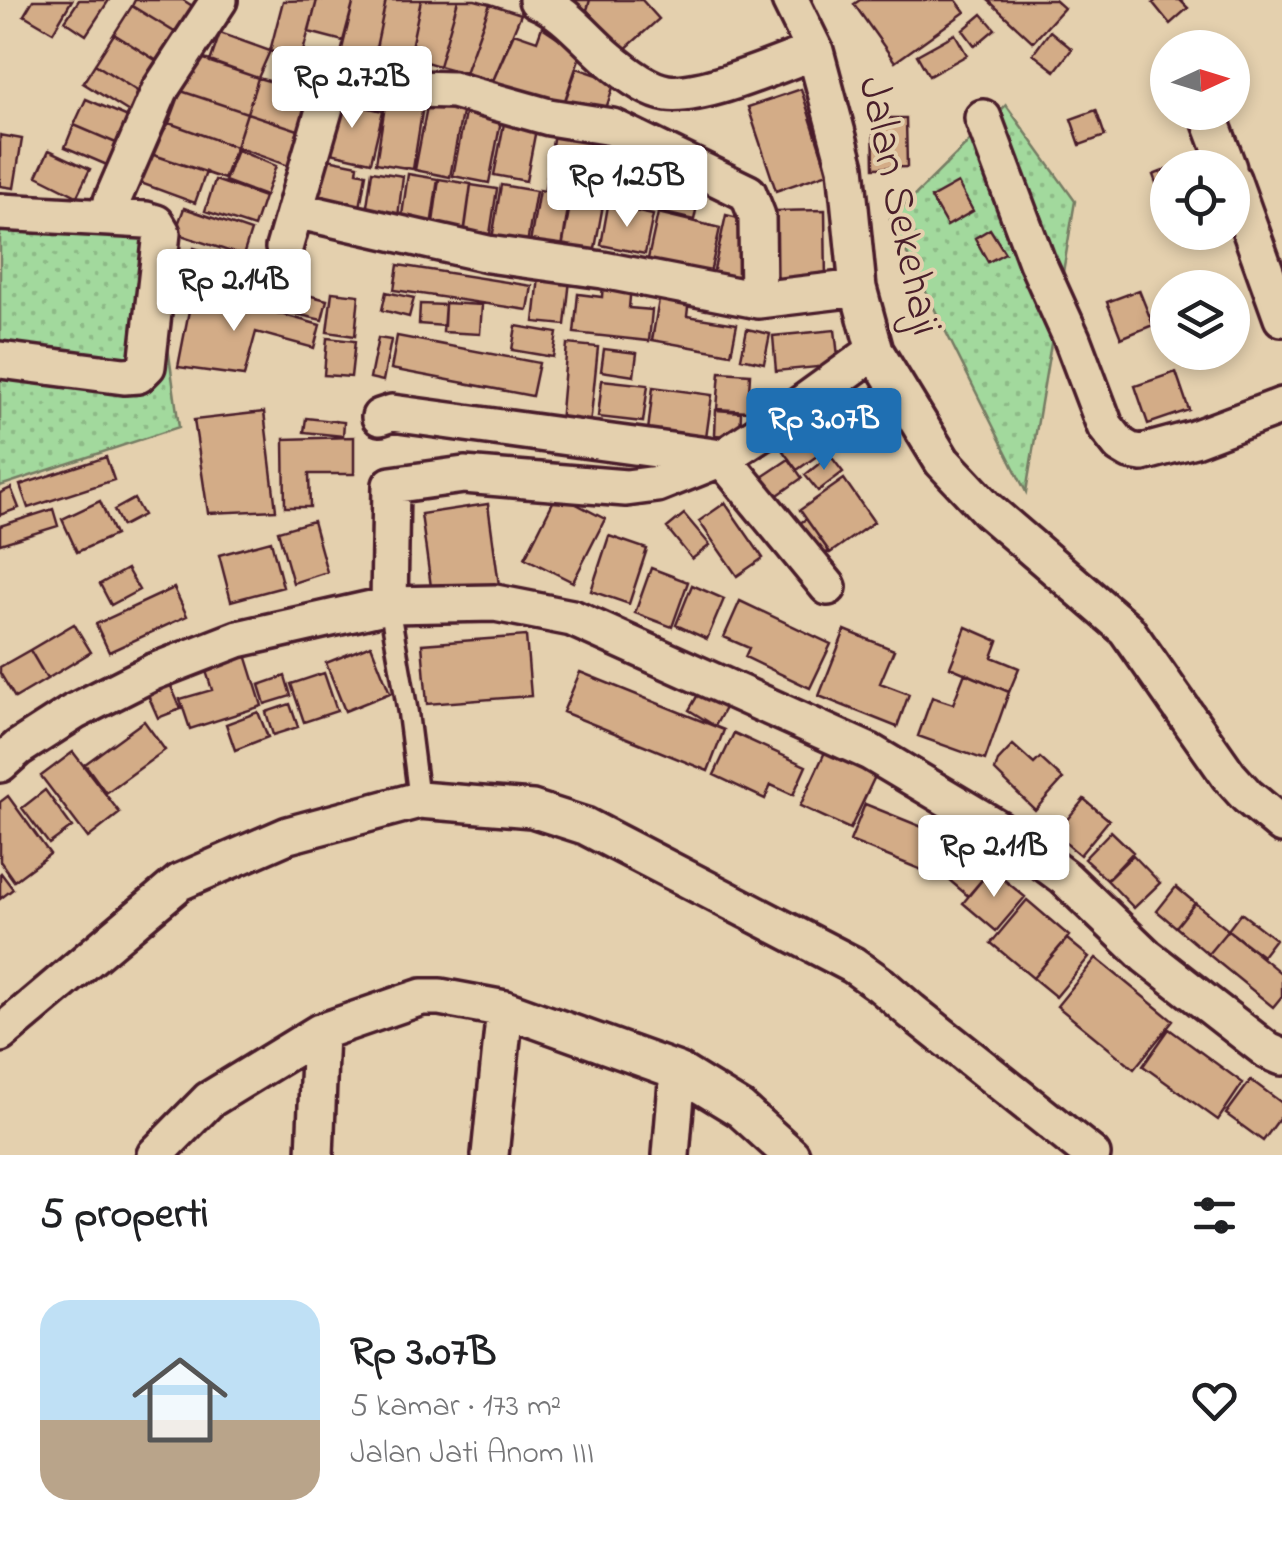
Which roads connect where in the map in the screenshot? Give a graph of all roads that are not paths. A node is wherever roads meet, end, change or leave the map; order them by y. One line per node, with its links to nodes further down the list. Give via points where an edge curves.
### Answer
1 (218, 0): 6 (street, via 160,90)
2 (536, 0): 4 (street, via 614,64 667,93 727,84)
3 (790, 0): 4 (street, Jalan Sekehaji)
4 (815, 51): 11 (street, Jalan Sekehaji, via 846,167)
5 (982, 118): 16 (street, via 1105,426 1120,445 1142,453)
6 (112, 201)
7 (295, 210): 10 (street); 12 (street, via 488,254); 12 (street, via 329,94 338,87 453,90 612,127 748,193 756,216)
8 (0, 212): 15 (street, via 146,220 162,233 147,366 138,375)
9 (1250, 229): 13 (street)
10 (284, 248)
11 (858, 288): 12 (street); 14 (street, Jalan Sekehaji)
12 (758, 300)
13 (1282, 318)
14 (874, 351): 18 (street); 23 (street, Jalan Sekehaji, via 942,460 988,510 1126,629 1229,776)
15 (0, 360)
16 (1282, 406)
17 (380, 418): 18 (street, via 389,412)
18 (722, 458): 19 (street); 20 (street, via 657,484 626,488 464,475 391,486)
19 (828, 587)
20 (389, 605): 21 (street, via 238,639 153,672 74,712); 22 (lane); 27 (street, via 495,603 572,618 870,752 998,828 1065,878 1146,956)
21 (0, 764)
22 (420, 800): 26 (street, via 288,834 180,882); 34 (street, via 532,809 585,826 853,966)
23 (1282, 826)
24 (505, 1008): 25 (street, via 422,998); 28 (street); 31 (street)
25 (320, 1032): 29 (street, via 210,1100); 30 (street)
26 (0, 1034)
27 (1282, 1058)
28 (678, 1071): 32 (street); 33 (street, via 740,1110)
29 (155, 1155)
30 (314, 1155)
31 (490, 1155)
32 (670, 1155)
33 (792, 1155)
34 (1092, 1155)

